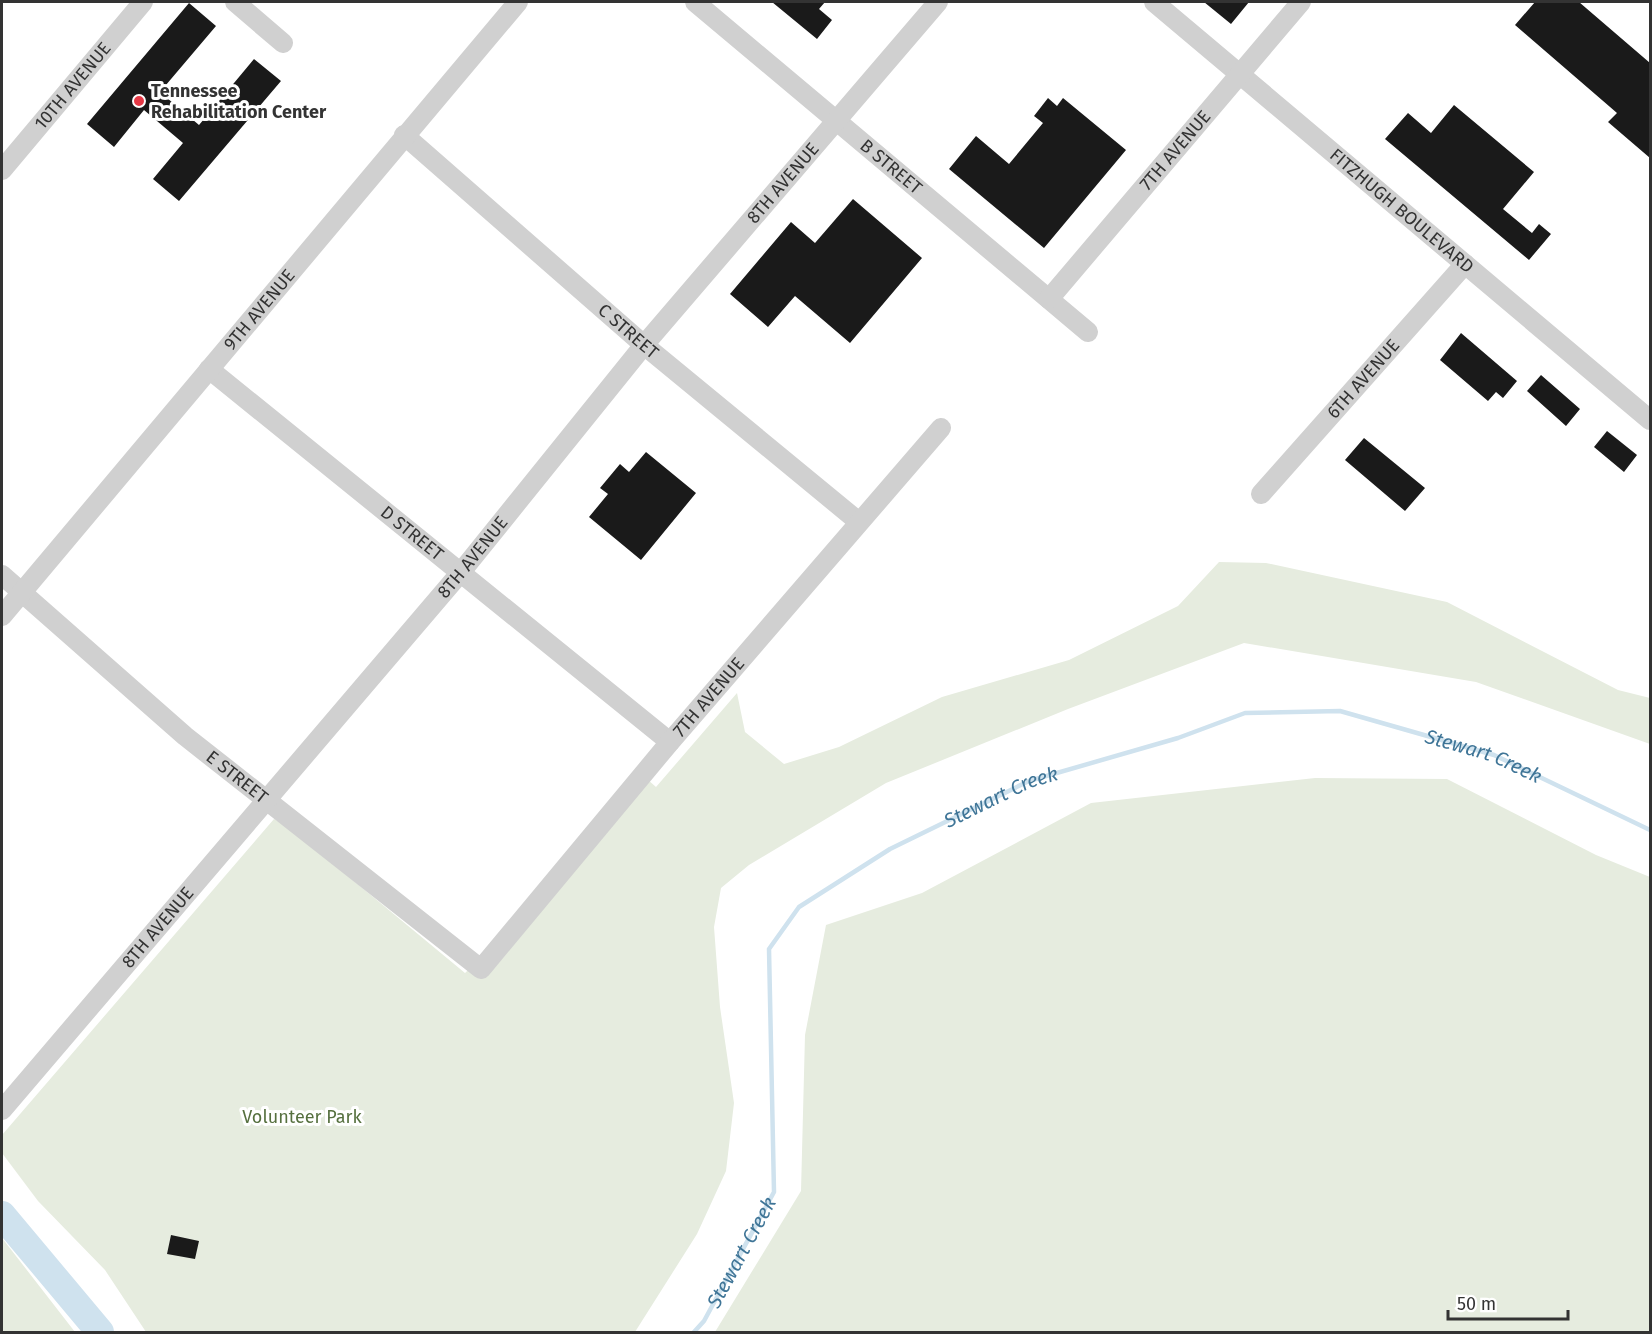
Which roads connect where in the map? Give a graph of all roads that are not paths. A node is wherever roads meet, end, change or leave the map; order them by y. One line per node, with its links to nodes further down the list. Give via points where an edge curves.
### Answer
1 (143, 2): 12 (street, 10TH AVENUE)
2 (235, 2): 8 (street)
3 (518, 2): 11 (street, 9TH AVENUE)
4 (695, 2): 10 (street, B STREET)
5 (938, 2): 10 (street, 8TH AVENUE)
6 (1154, 2): 9 (street, FITZHUGH BOULEVARD)
7 (1301, 2): 9 (street, 7TH AVENUE)
8 (283, 43)
9 (1239, 73): 13 (street, FITZHUGH BOULEVARD); 14 (street, 7TH AVENUE)
10 (836, 122): 14 (street, B STREET); 16 (street, 8TH AVENUE)
11 (404, 135): 16 (street, C STREET); 17 (street, 9TH AVENUE)
12 (2, 170)
13 (1465, 264): 18 (street, FITZHUGH BOULEVARD); 20 (street, 6TH AVENUE)
14 (1049, 299): 15 (street, B STREET)
15 (1088, 332)
16 (644, 345): 21 (street, C STREET); 22 (street, 8TH AVENUE)
17 (209, 369): 22 (street, D STREET); 24 (street, 9TH AVENUE)
18 (1650, 420)
19 (940, 428): 21 (street, 7TH AVENUE)
20 (1261, 494)
21 (859, 522): 26 (street, 7TH AVENUE)
22 (461, 572): 26 (street, D STREET); 27 (street, 8TH AVENUE)
23 (2, 575): 24 (street, E STREET)
24 (21, 593): 25 (street, 9TH AVENUE); 27 (street, E STREET)
25 (2, 616)
26 (670, 742): 28 (street, 7TH AVENUE)
27 (265, 800): 28 (street, E STREET); 29 (street, 8TH AVENUE)
28 (481, 969)
29 (2, 1110)

